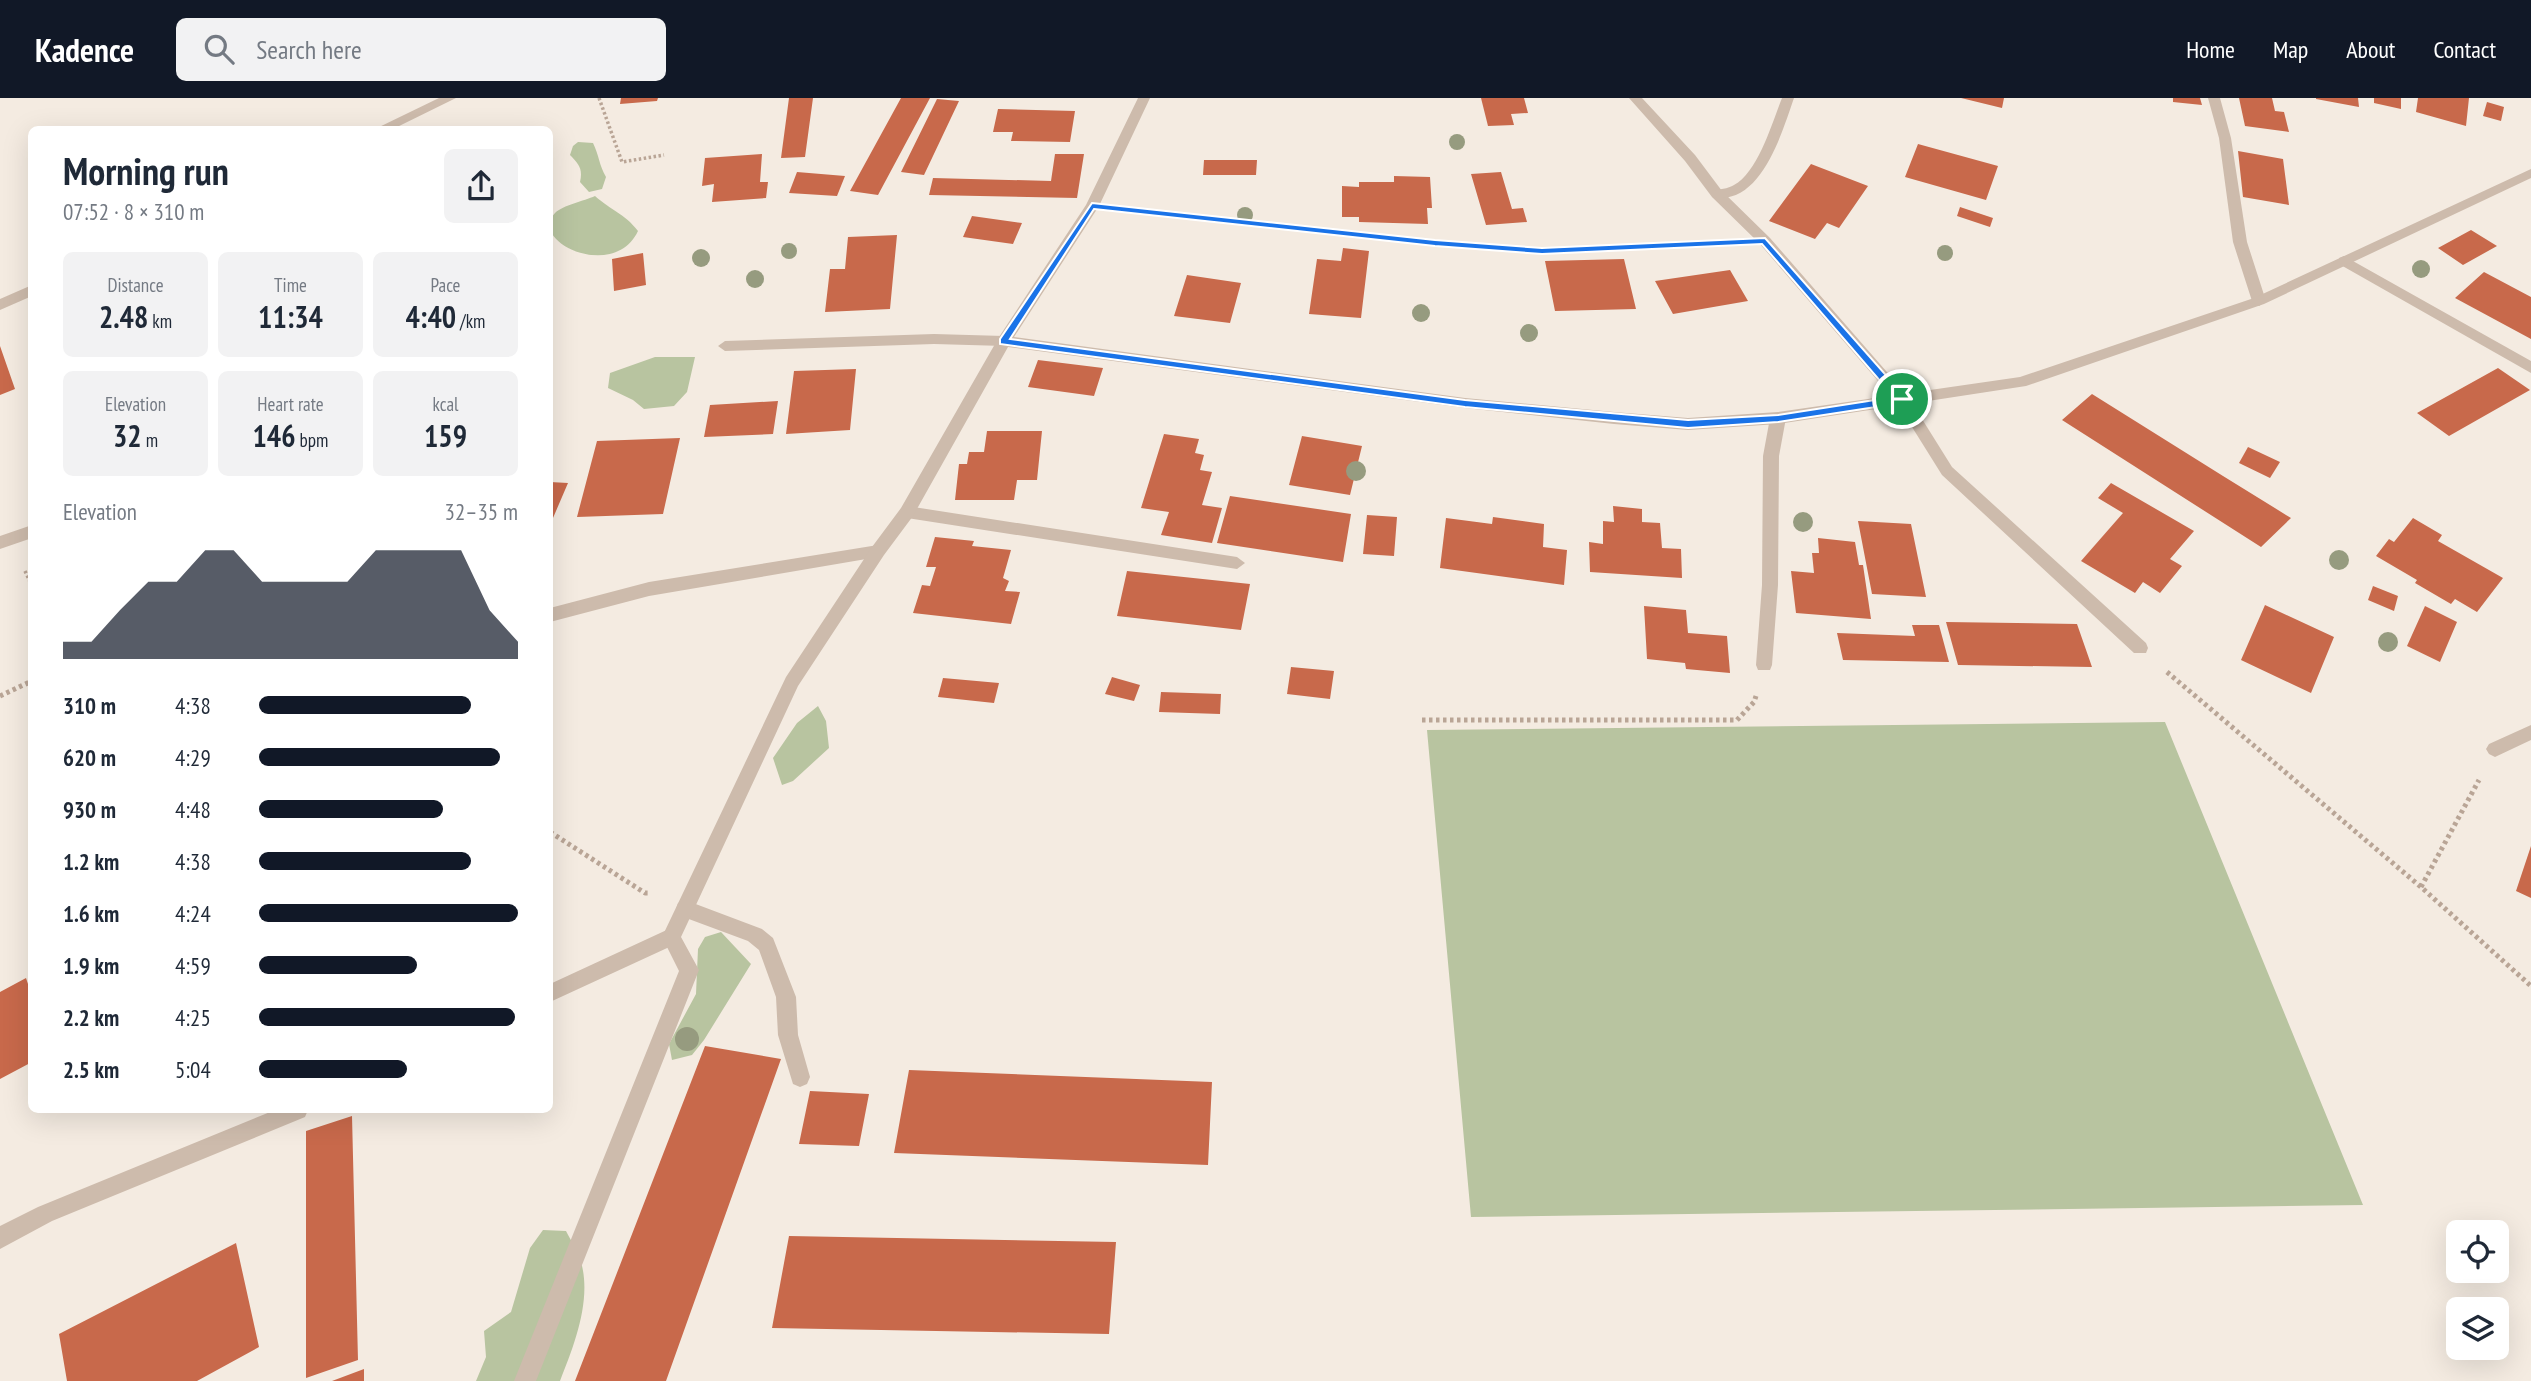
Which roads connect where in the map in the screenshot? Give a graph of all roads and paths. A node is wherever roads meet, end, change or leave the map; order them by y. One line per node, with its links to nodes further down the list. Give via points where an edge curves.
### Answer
1 (450, 98): 7 (street)
2 (599, 98): 8 (path, via 608,112 613,147 622,162)
3 (1144, 98): 11 (street)
4 (1635, 98): 10 (street)
5 (1788, 98): 10 (street, via 1752,176 1738,189)
6 (2214, 98): 15 (street, via 2225,138 2240,242)
7 (388, 126)
8 (664, 155)
9 (2531, 173): 13 (street)
10 (1717, 194): 12 (street)
11 (1092, 206): 12 (path, via 1542,251); 17 (street)
12 (1765, 241): 20 (street)
13 (2344, 261): 15 (street); 19 (street)
14 (28, 292): 16 (street)
15 (2259, 301): 20 (street, via 2021,382)
16 (0, 305)
17 (1004, 341): 18 (street, via 950,337); 21 (street, via 1465,403 1614,418 1688,424); 22 (street)
18 (725, 346)
19 (2531, 368)
20 (1902, 399): 21 (street); 28 (street, via 1947,471)
21 (1778, 418): 29 (street, via 1771,456)
22 (907, 512): 25 (street); 26 (street)
23 (28, 532): 24 (street)
24 (0, 543)
25 (878, 551): 27 (street, via 649,589); 37 (street, via 792,682)
26 (1237, 563)
27 (553, 614)
28 (2140, 648): 36 (path)
29 (1764, 665): 32 (path, via 1754,702 1737,720)
30 (28, 683): 31 (path)
31 (0, 696)
32 (1422, 720)
33 (2531, 732): 34 (street)
34 (2495, 749): 36 (path)
35 (553, 834): 37 (path, via 645,893)
36 (2421, 887): 39 (path)
37 (688, 903): 38 (street); 41 (street, via 755,934 766,944 786,997 788,1035)
38 (671, 937): 40 (street); 44 (street, via 689,970)
39 (2531, 986)
40 (553, 992)
41 (800, 1077)
42 (291, 1113): 43 (street, via 45,1213)
43 (0, 1238)
44 (525, 1381)

